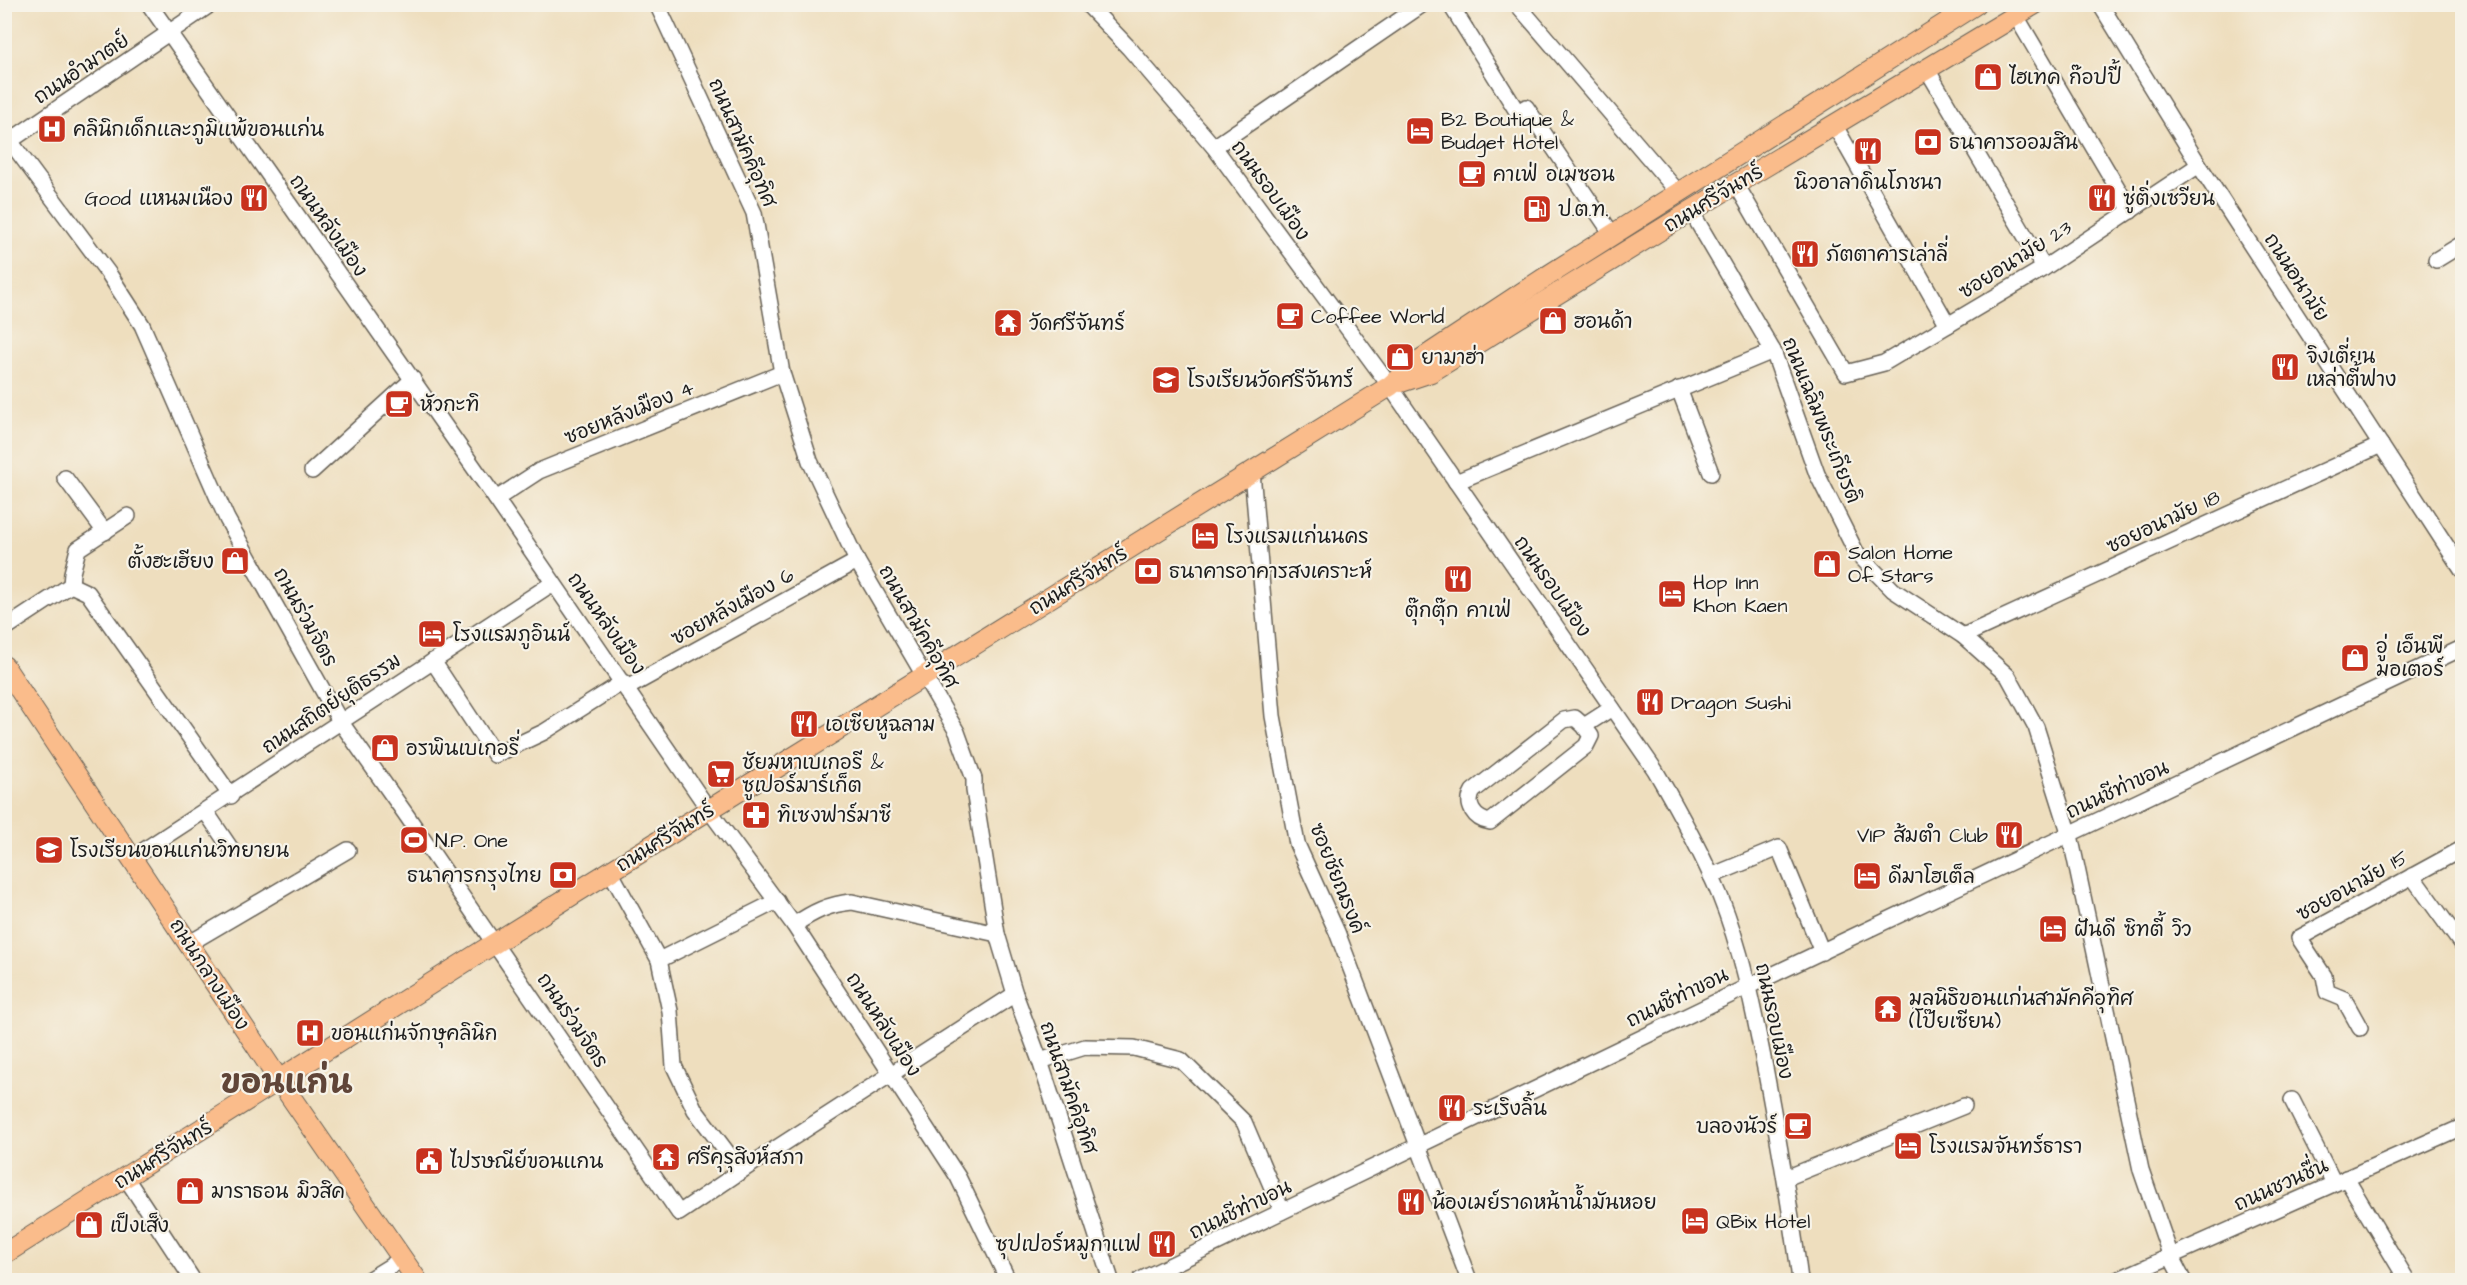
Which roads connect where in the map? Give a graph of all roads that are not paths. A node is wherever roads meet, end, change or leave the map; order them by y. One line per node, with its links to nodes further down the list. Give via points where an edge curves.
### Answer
1 (150, 4): 12 (street, ถนนหลังเมือง)
2 (211, 4): 12 (street, ถนนอำมาตย์)
3 (657, 4): 30 (street, ถนนสามัคคีอุทิศ, via 754,213)
4 (1087, 4): 18 (street, ถนนรอบเมือง)
5 (1422, 4): 18 (street)
6 (1450, 4): 24 (street, via 1518,113 1526,108)
7 (1517, 4): 21 (street)
8 (1976, 4): 14 (main road, ถนนศรีจันทร์)
9 (2035, 4): 11 (main road, ถนนศรีจันทร์)
10 (2100, 4): 19 (street, ถนนอนามัย)
11 (2016, 16): 13 (main road, ถนนศรีจันทร์); 23 (street)
12 (168, 34): 17 (street, ถนนอำมาตย์); 31 (street, ถนนหลังเมือง)
13 (1928, 71): 15 (main road, ถนนศรีจันทร์); 27 (street)
14 (1795, 118): 16 (main road); 21 (main road, ถนนศรีจันทร์)
15 (1834, 126): 16 (main road, ถนนศรีจันทร์); 28 (street)
16 (1809, 141): 20 (main road, ถนนศรีจันทร์)
17 (7, 143): 55 (street, ถนนร่วมจิตร, via 109,274 142,325 227,519)
18 (1214, 147): 32 (street, ถนนรอบเมือง)
19 (2199, 165): 23 (street, ซอยอนามัย 23); 34 (street, ถนนอนามัย)
20 (1736, 184): 22 (main road, ถนนศรีจันทร์); 28 (street, ซอยอนามัย 23, via 1846,372 1884,363)
21 (1678, 192): 24 (main road, ถนนศรีจันทร์)
22 (1691, 211): 29 (street, ถนนเฉลิมพระเกียรติ); 32 (main road, ถนนศรีจันทร์, via 1431,372)
23 (2131, 211): 27 (street, ซอยอนามัย 23)
24 (1612, 234): 32 (main road, ถนนศรีจันทร์, via 1417,362)
25 (2463, 244): 26 (street)
26 (2436, 260)
27 (2044, 268): 28 (street, ซอยอนามัย 23)
28 (1948, 325)
29 (1773, 351): 33 (street); 48 (street, ถนนเฉลิมพระเกียรติ, via 1817,474 1856,552 1893,590)
30 (782, 373): 40 (street, ซอยหลังเมือง 4, via 539,471); 43 (street, ถนนสามัคคีอุทิศ, via 810,461)
31 (413, 379): 35 (street); 40 (street, ถนนหลังเมือง)
32 (1390, 386): 36 (main road, ถนนศรีจันทร์); 39 (street, ถนนรอบเมือง)
33 (1679, 389): 37 (street); 39 (street)
34 (2381, 444): 44 (street, ถนนอนามัย); 48 (street, ซอยอนามัย 18)
35 (312, 471)
36 (1252, 472): 52 (main road, ถนนศรีจันทร์); 85 (street, ซอยชัยณรงค์, via 1273,716 1297,844 1337,932)
37 (1711, 473)
38 (65, 478): 42 (street)
39 (1456, 482): 54 (street, ถนนรอบเมือง)
40 (496, 499): 45 (street, ถนนหลังเมือง)
41 (128, 516): 42 (street)
42 (105, 532): 46 (street, via 78,549)
43 (857, 561): 52 (street, ถนนสามัคคีอุทิศ); 53 (street, ซอยหลังเมือง 6)
44 (2463, 570)
45 (554, 583): 50 (street, ถนนสถิตย์ยุติธรรม); 53 (street, ถนนหลังเมือง)
46 (71, 585): 47 (street); 57 (street, via 88,593)
47 (4, 629)
48 (1963, 636): 60 (street, ถนนเฉลิมพระเกียรติ, via 2008,676 2036,727)
49 (2463, 648): 60 (street, ถนนชีท่าขอน)
50 (433, 661): 53 (street, ซอยหลังเมือง 6, via 495,755); 55 (street, ถนนสถิตย์ยุติธรรม)
51 (4, 666): 64 (main road, ถนนกลางเมือง)
52 (923, 677): 58 (main road, ถนนศรีจันทร์); 70 (street, ถนนสามัคคีอุทิศ, via 957,732 974,779)
53 (625, 685): 58 (street, ถนนหลังเมือง)
54 (1612, 708): 56 (street); 66 (street, ถนนรอบเมือง, via 1655,770)
55 (340, 721): 57 (street, ถนนสถิตย์ยุติธรรม); 72 (street, ถนนร่วมจิตร)
56 (1584, 726): 56 (street, via 1591,736 1586,746 1490,822 1480,820 1469,804 1473,791 1564,720 1575,718)
57 (231, 796): 59 (street, ถนนสถิตย์ยุติธรรม)
58 (709, 810): 65 (main road, ถนนศรีจันทร์); 68 (street, ถนนหลังเมือง)
59 (206, 812): 61 (street); 64 (street, ถนนสถิตย์ยุติธรรม)
60 (2070, 835): 74 (street, ถนนชีท่าขอน); 92 (street, ถนนเฉลิมพระเกียรติ, via 2141,1170)
61 (231, 849)
62 (2463, 849): 67 (street, ซอยอนามัย 15)
63 (348, 850): 71 (street)
64 (132, 858): 71 (main road, ถนนกลางเมือง)
65 (610, 871): 72 (main road, ถนนศรีจันทร์); 75 (street)
66 (1711, 876): 74 (street, via 1779,848); 76 (street, ถนนรอบเมือง)
67 (2412, 876): 73 (street); 78 (street, ซอยอนามัย 15, via 2299,938 2324,976 2327,992 2344,999)
68 (777, 901): 69 (street, ถนนหลังเมือง); 75 (street)
69 (794, 925): 70 (street, via 834,904 852,902); 80 (street, ถนนหลังเมือง)
70 (997, 934): 77 (street, ถนนสามัคคีอุทิศ)
71 (190, 943): 81 (main road, ถนนกลางเมือง)
72 (495, 943): 81 (main road, ถนนศรีจันทร์); 86 (street, ถนนร่วมจิตร, via 679,1213)
73 (2463, 945)
74 (1822, 952): 76 (street, ถนนชีท่าขอน)
75 (659, 960): 86 (street, via 670,1011 674,1066 695,1110)
76 (1749, 986): 85 (street, ถนนชีท่าขอน); 88 (street, ถนนรอบเมือง)
77 (1015, 994): 79 (street, ถนนสามัคคีอุทิศ); 80 (street)
78 (2360, 1028)
79 (1040, 1060): 90 (street, via 1085,1047 1134,1048 1181,1060 1244,1122); 99 (street, ถนนสามัคคีอุทิศ)
80 (892, 1075): 86 (street); 98 (street, ถนนหลังเมือง, via 958,1176)
81 (279, 1080): 87 (main road, ถนนศรีจันทร์); 93 (main road, ถนนกลางเมือง)
82 (2292, 1100): 89 (street)
83 (1964, 1106): 88 (street)
84 (2463, 1127): 89 (street, ถนนชวนชื่น)
85 (1416, 1146): 90 (street, ถนนชีท่าขอน); 101 (street, ซอยชัยณรงค์)
86 (741, 1171)
87 (126, 1178): 91 (main road, ถนนศรีจันทร์); 95 (street)
88 (1786, 1178): 102 (street, ถนนรอบเมือง)
89 (2340, 1181): 92 (street, ถนนชวนชื่น); 105 (street)
90 (1282, 1211): 94 (street, ถนนชีท่าขอน)
91 (4, 1254)
92 (2171, 1257): 103 (street, ถนนชวนชื่น); 104 (street, ถนนเฉลิมพระเกียรติ)
93 (402, 1259): 96 (street); 97 (main road, ถนนกลางเมือง)
94 (1170, 1274): 100 (street, ถนนชีท่าขอน)
95 (186, 1278)
96 (368, 1281)
97 (417, 1281)
98 (1008, 1281)
99 (1111, 1281)
100 (1140, 1281)
101 (1469, 1281)
102 (1800, 1281)
103 (2117, 1281)
104 (2182, 1281)
105 (2407, 1281)

